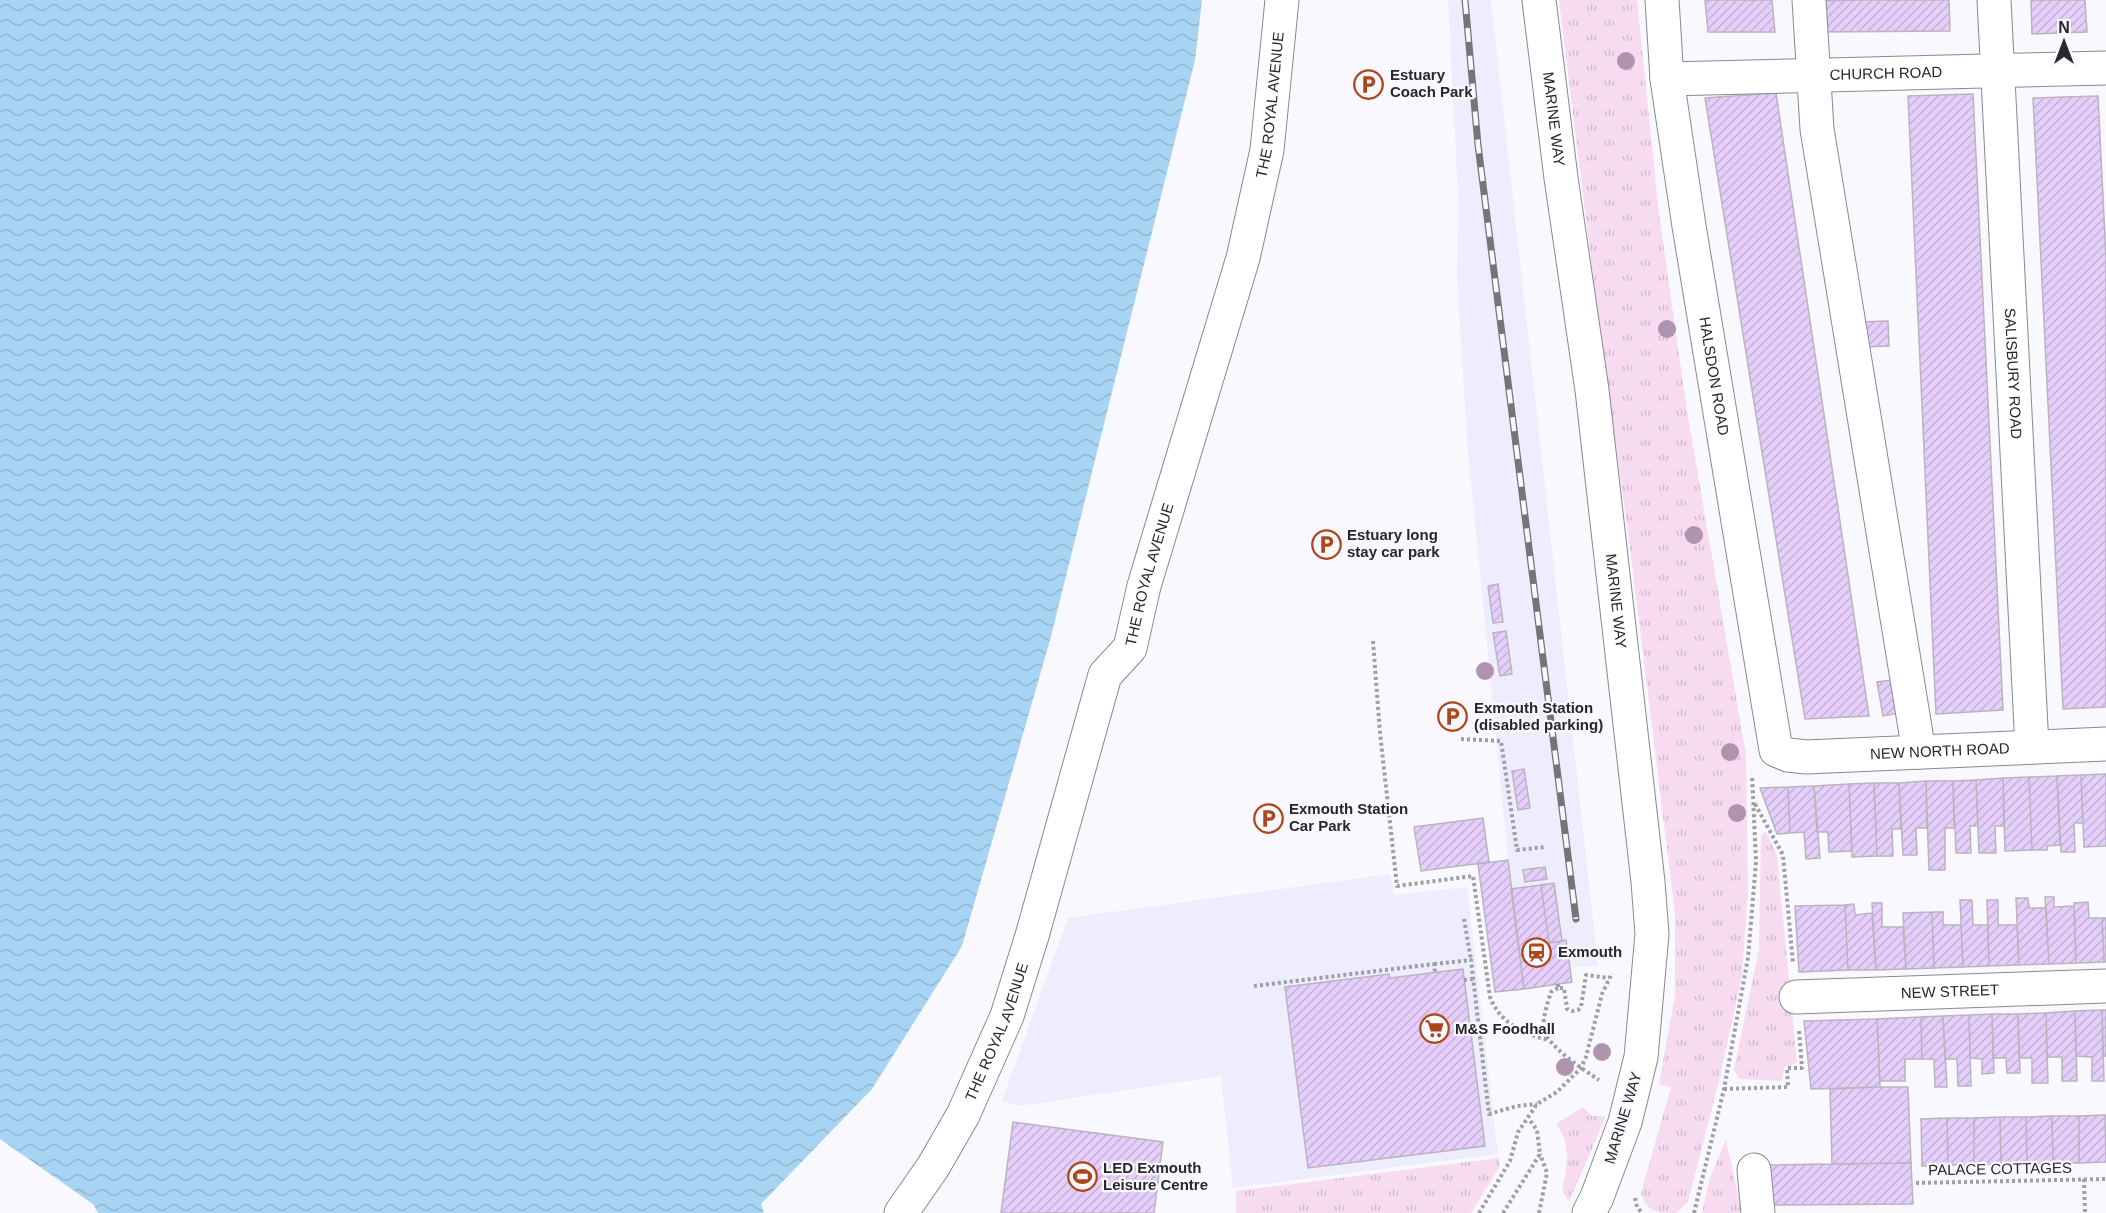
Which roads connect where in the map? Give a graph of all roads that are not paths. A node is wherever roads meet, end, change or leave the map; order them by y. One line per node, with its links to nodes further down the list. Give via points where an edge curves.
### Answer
1 (1539, 0): 17 (main road, MARINE WAY, via 1592,390 1652,934 1639,1067 1625,1122)
2 (1662, 0): 9 (main road, HALSDON ROAD)
3 (1809, 0): 8 (main road)
4 (1994, 0): 7 (main road, SALISBURY ROAD)
5 (1281, 5): 18 (main road, THE ROYAL AVENUE, via 1267,150 1242,258 1144,586 1130,648 1105,675 1007,1016 963,1115)
6 (2106, 68): 7 (main road, CHURCH ROAD)
7 (1998, 69): 8 (main road, CHURCH ROAD); 11 (main road, SALISBURY ROAD)
8 (1814, 75): 9 (main road, CHURCH ROAD); 13 (main road, via 1817,129)
9 (1667, 79): 12 (main road, HALSDON ROAD)
10 (2106, 744): 11 (main road, NEW NORTH ROAD)
11 (2032, 747): 13 (main road, NEW NORTH ROAD)
12 (1776, 750): 13 (main road, NEW NORTH ROAD, via 1806,757)
13 (1919, 752)
14 (2106, 986): 15 (main road, NEW STREET)
15 (1796, 997)
16 (1754, 1170): 19 (main road)
17 (1594, 1208)
18 (901, 1213)
19 (1758, 1213)

